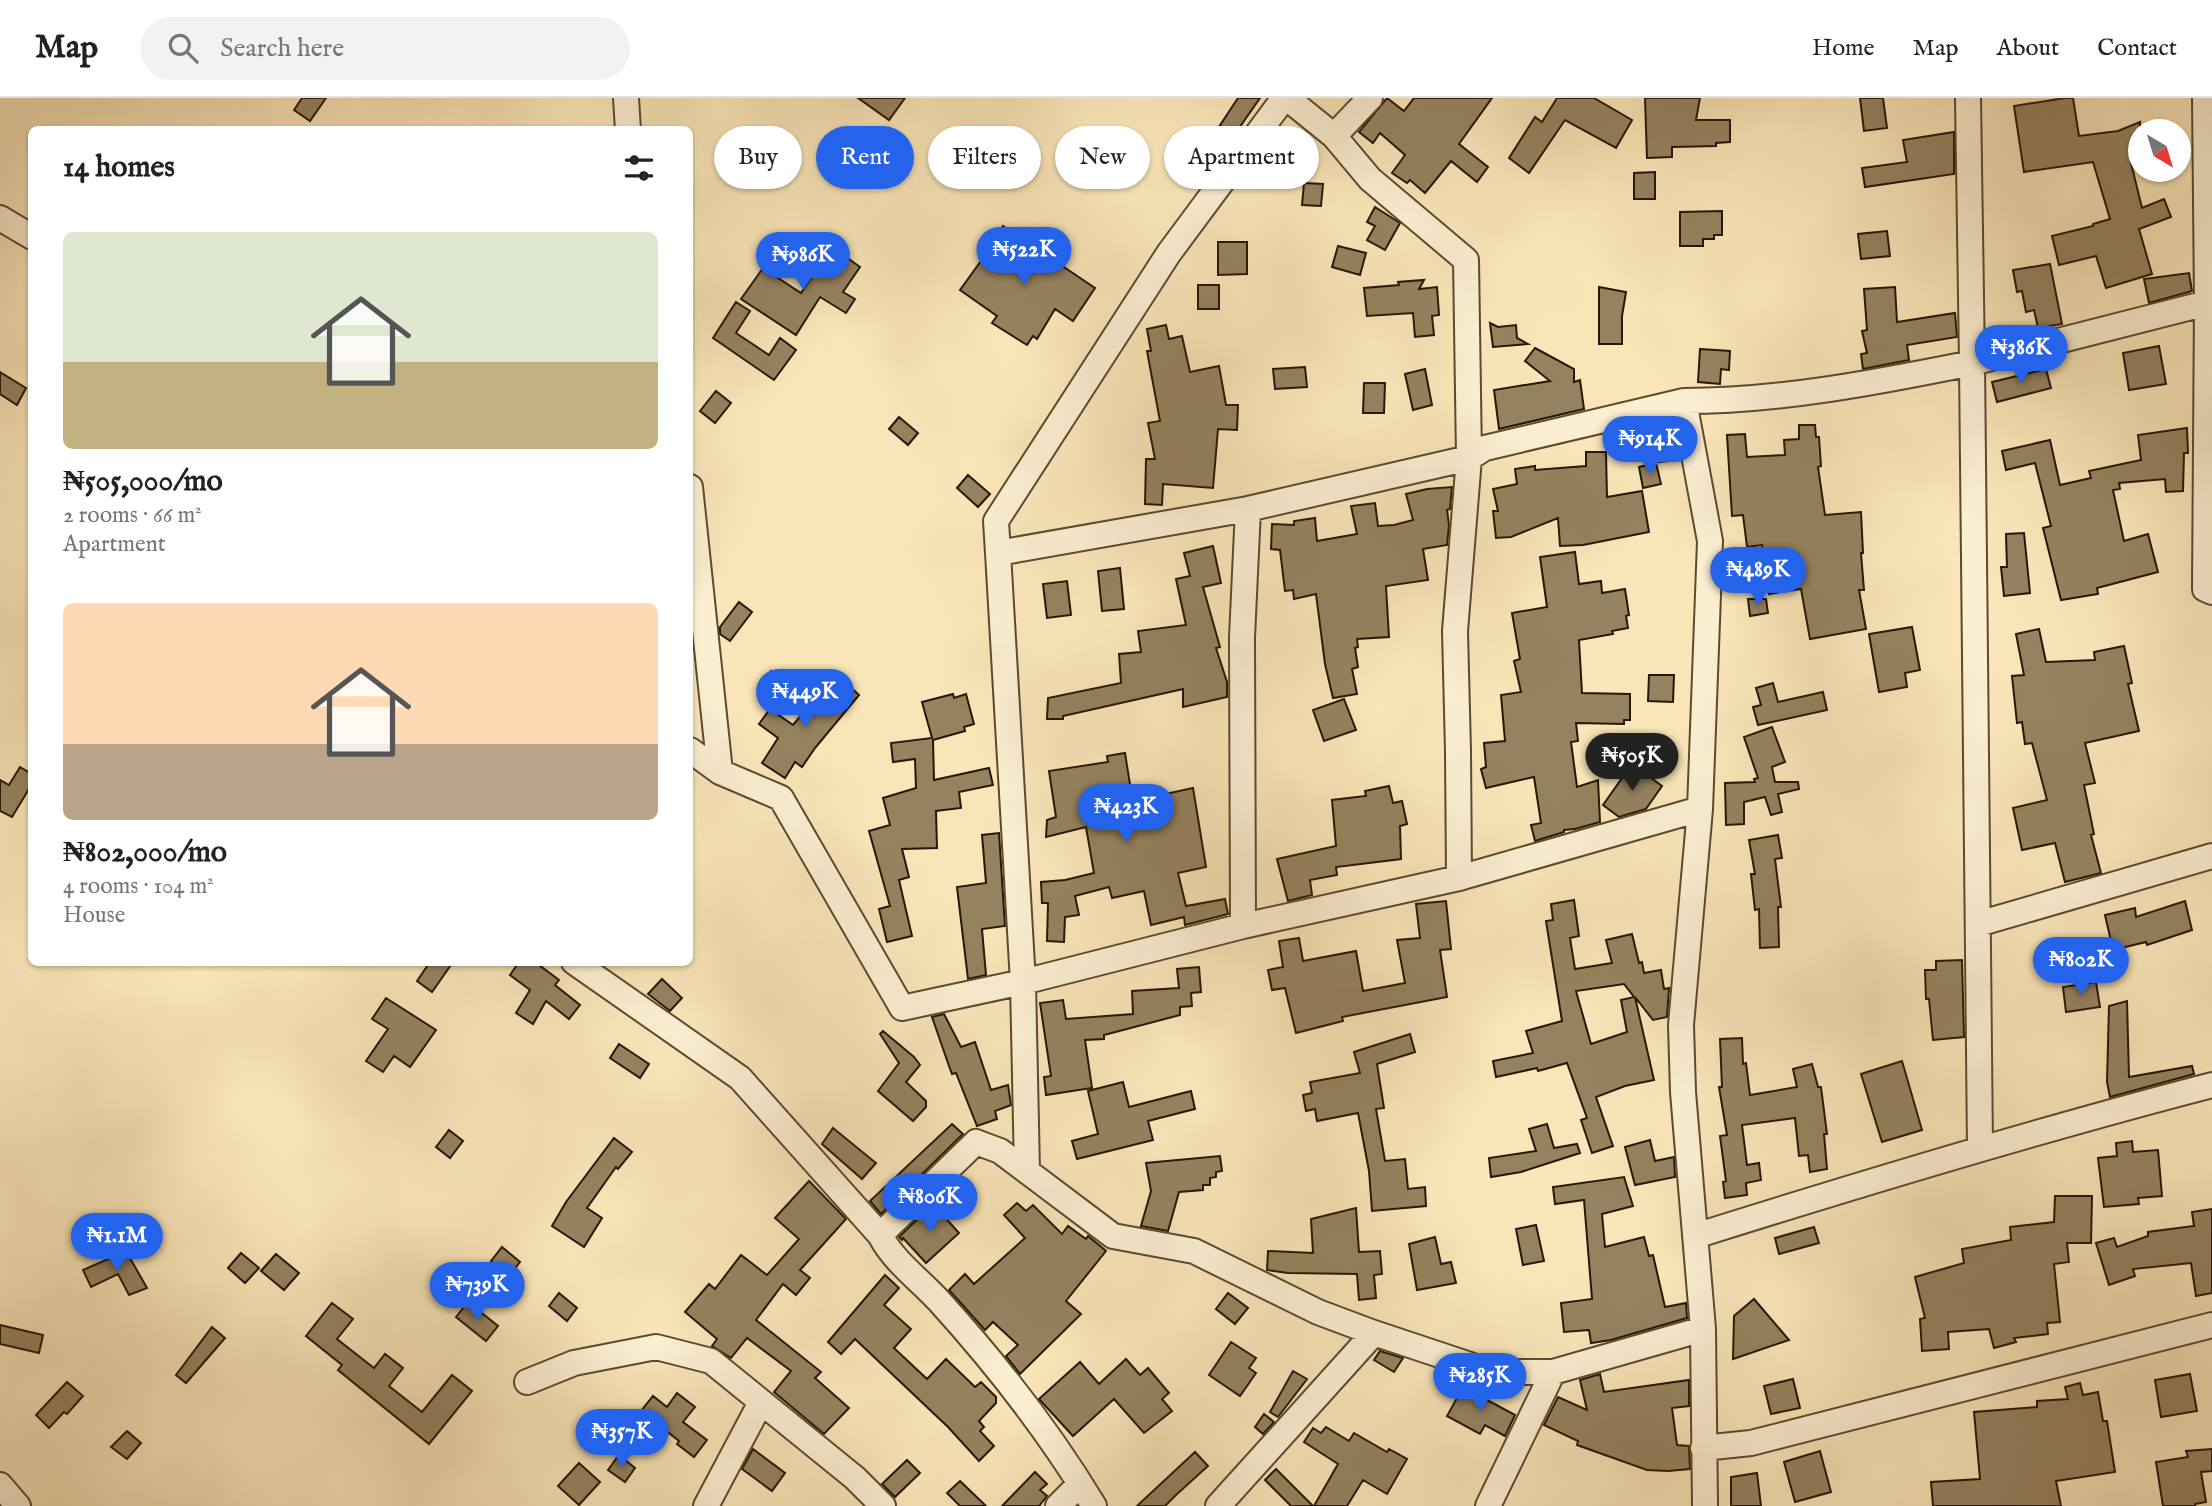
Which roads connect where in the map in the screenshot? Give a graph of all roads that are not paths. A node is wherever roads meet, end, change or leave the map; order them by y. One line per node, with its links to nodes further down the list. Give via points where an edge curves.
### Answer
1 (626, 98): 6 (street)
2 (1285, 98): 7 (street); 16 (street, via 1169,253 996,521)
3 (1370, 98): 7 (street)
4 (1968, 98): 11 (street)
5 (2205, 98): 10 (street)
6 (628, 126)
7 (1334, 136): 13 (street, via 1370,179 1466,260)
8 (0, 218): 9 (street)
9 (28, 235)
10 (2207, 303): 11 (street); 17 (street, via 2204,589)
11 (1972, 363): 12 (street, via 1884,381 1726,401); 23 (street)
12 (1684, 401): 13 (street, via 1485,448); 20 (street, via 1710,541)
13 (1469, 458): 14 (street); 22 (street, via 1455,631)
14 (1248, 509): 16 (street); 24 (street, via 1242,650)
15 (693, 516): 19 (street)
16 (998, 553): 26 (street)
17 (2212, 592)
18 (693, 752): 19 (street)
19 (720, 772): 26 (street, via 780,798 902,1008)
20 (1700, 809): 22 (street); 31 (street, via 1681,1025)
21 (2212, 856): 23 (street)
22 (1458, 878): 24 (street)
23 (1978, 924): 28 (street)
24 (1243, 926): 26 (street)
25 (581, 966): 30 (street, via 740,1078)
26 (1023, 982): 29 (street)
27 (2212, 1085): 28 (street)
28 (1980, 1148): 31 (street)
29 (1027, 1171): 30 (street, via 1000,1151 976,1142); 34 (street, via 1113,1236 1194,1251 1318,1312)
30 (880, 1235): 39 (street, via 889,1251 939,1301 1012,1388)
31 (1695, 1236): 33 (street)
32 (2212, 1325): 38 (street, via 1751,1443)
33 (1703, 1329): 35 (street); 38 (street)
34 (1374, 1333): 35 (street, via 1490,1371); 46 (street)
35 (1553, 1372): 47 (street)
36 (527, 1382): 37 (street, via 574,1363 656,1347 711,1361)
37 (761, 1402): 42 (street); 43 (street)
38 (1703, 1448): 48 (street)
39 (1080, 1484): 44 (street); 45 (street)
40 (0, 1485): 41 (street)
41 (18, 1506)
42 (706, 1506)
43 (883, 1506)
44 (1058, 1506)
45 (1094, 1506)
46 (1218, 1506)
47 (1488, 1506)
48 (1705, 1506)

